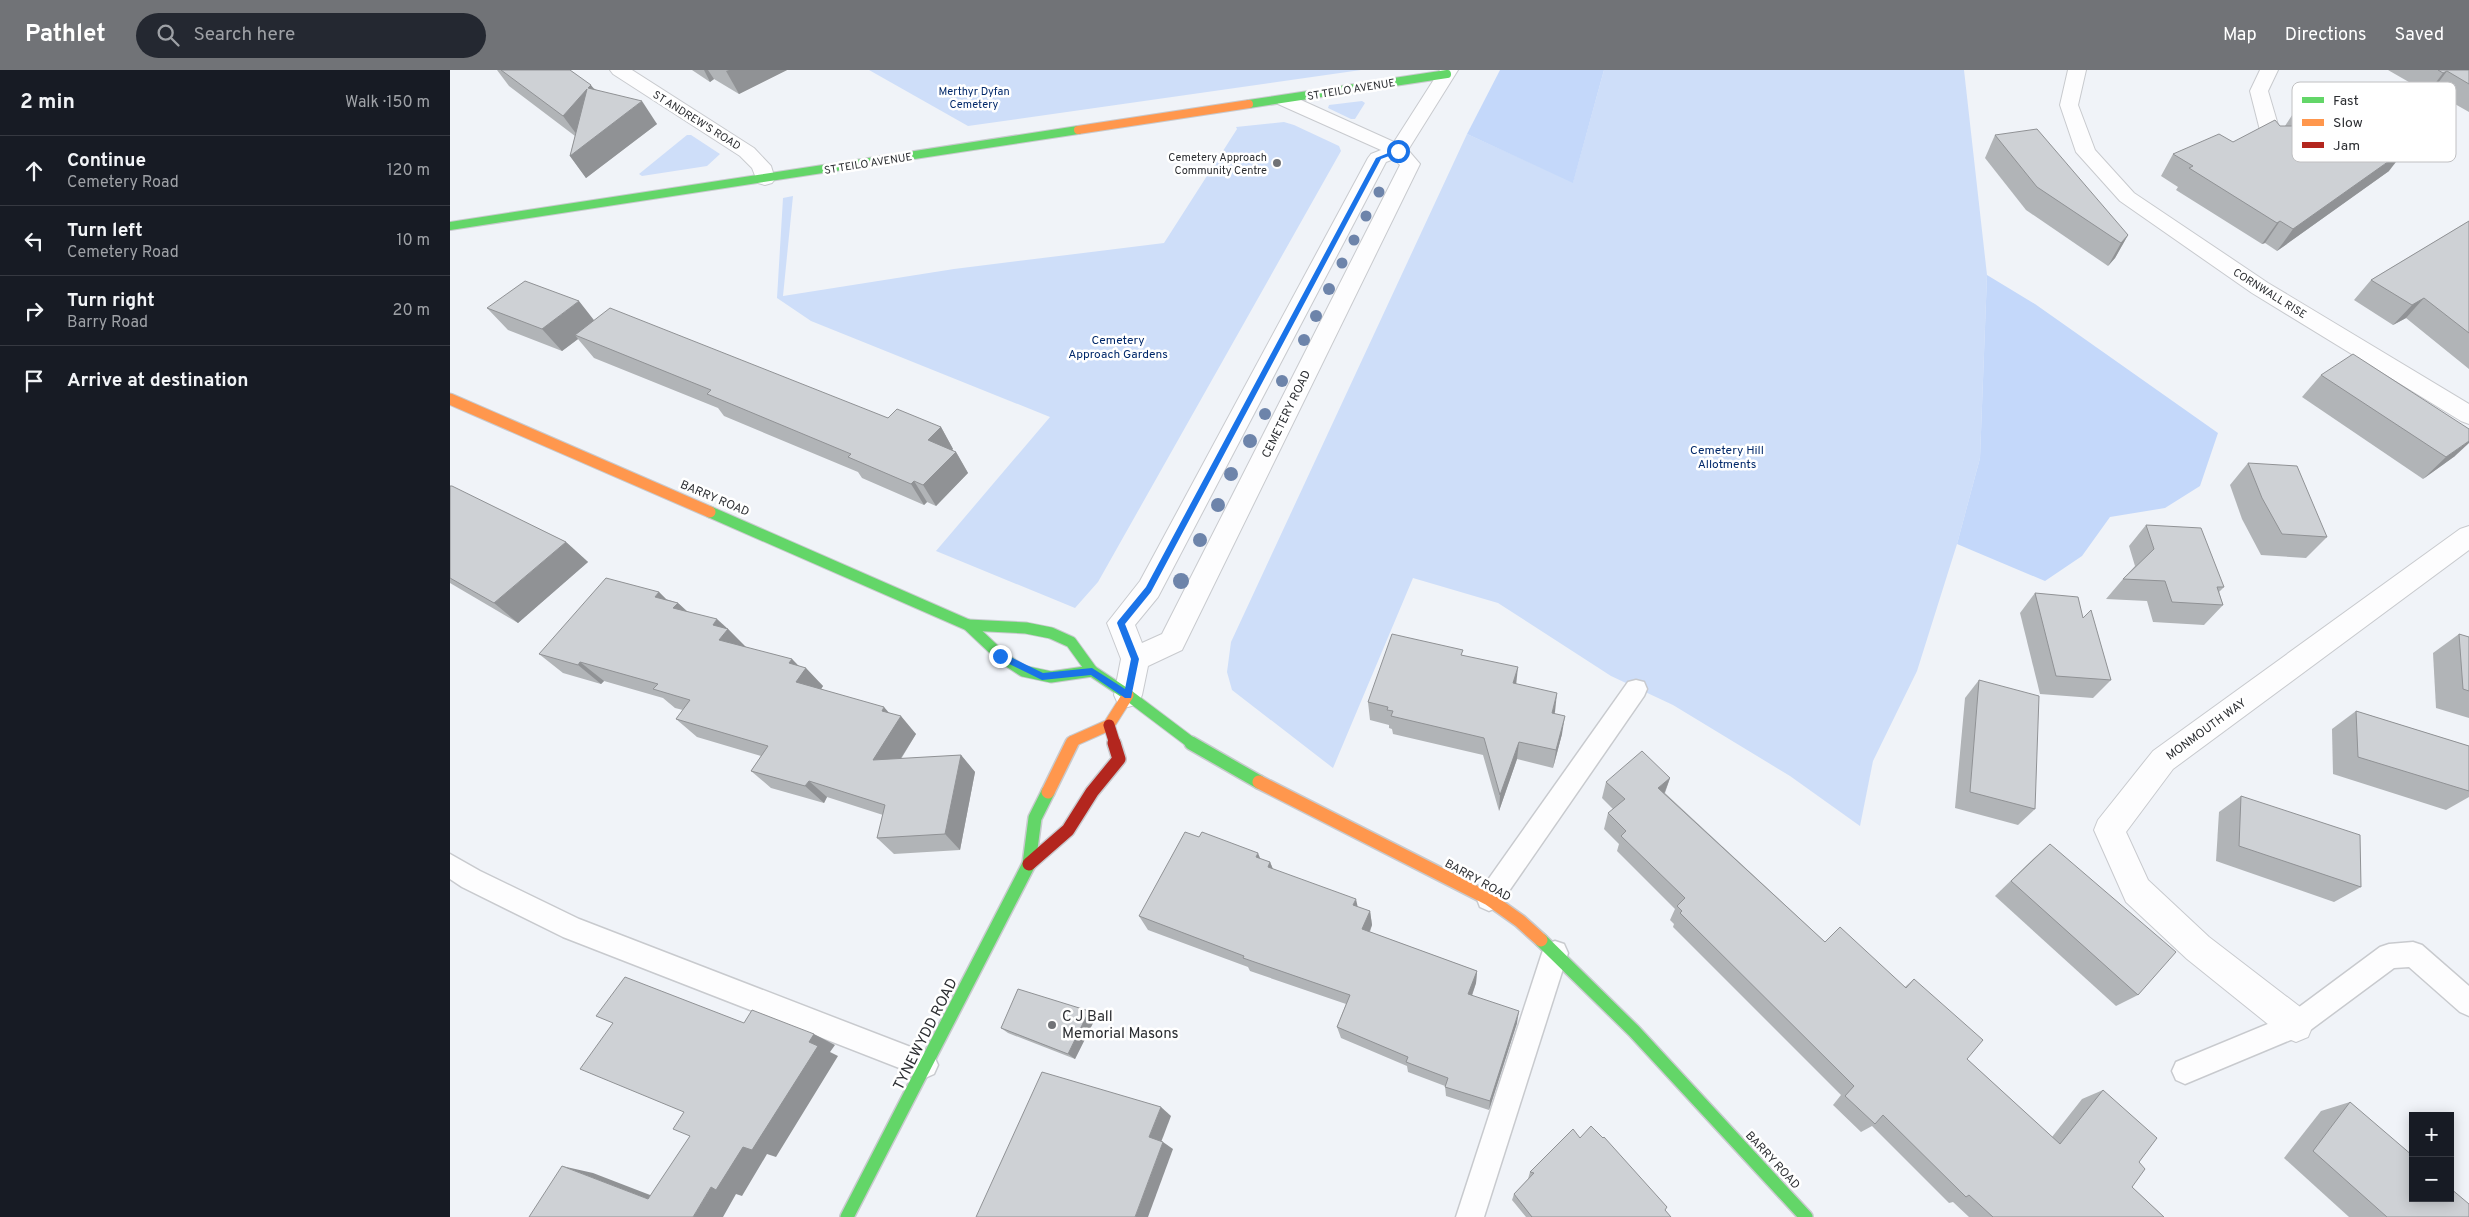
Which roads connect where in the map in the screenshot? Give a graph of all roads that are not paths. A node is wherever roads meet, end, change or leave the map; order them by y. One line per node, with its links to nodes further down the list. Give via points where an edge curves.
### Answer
1 (619, 70): 8 (street, ST ANDREW'S ROAD, via 748,152 761,166)
2 (2077, 70): 11 (street, CORNWALL RISE, via 2069,105 2086,152 2127,196 2260,288)
3 (2269, 70): 6 (street, via 2259,91)
4 (1448, 72): 5 (street, ST TEILO AVENUE); 7 (street)
5 (1285, 100): 7 (street, ST TEILO AVENUE); 8 (street, ST TEILO AVENUE)
6 (2273, 142)
7 (1398, 151): 14 (street, via 1378,158 1149,590 1121,623); 14 (street, CEMETERY ROAD, via 1410,164 1172,642)
8 (765, 179): 9 (street, ST TEILO AVENUE)
9 (450, 226)
10 (450, 399): 13 (street, BARRY ROAD)
11 (2469, 415)
12 (2469, 536): 24 (street, MONMOUTH WAY, via 2163,760 2109,830 2137,890 2198,948)
13 (968, 625): 15 (street, BARRY ROAD, via 1026,628 1050,633 1071,642); 15 (street, BARRY ROAD, via 1000,656 1042,676)
14 (1135, 659): 17 (street)
15 (1092, 671): 17 (street, BARRY ROAD)
16 (1636, 689): 21 (lane)
17 (1128, 695): 18 (street); 21 (street, BARRY ROAD, via 1195,746 1272,789)
18 (1109, 725): 19 (street, TYNEWYDD ROAD, via 1073,741 1035,818); 19 (street, TYNEWYDD ROAD, via 1120,759 1092,792 1068,830)
19 (1029, 864): 25 (street, TYNEWYDD ROAD)
20 (450, 866): 25 (lane, via 572,928)
21 (1489, 899): 22 (street, BARRY ROAD, via 1520,921)
22 (1555, 953): 28 (lane); 29 (street, BARRY ROAD, via 1634,1031)
23 (2469, 1003): 24 (lane, via 2412,954 2389,956)
24 (2296, 1025): 26 (lane)
25 (925, 1065): 27 (street, TYNEWYDD ROAD)
26 (2185, 1071)
27 (847, 1217)
28 (1470, 1217)
29 (1806, 1217)

